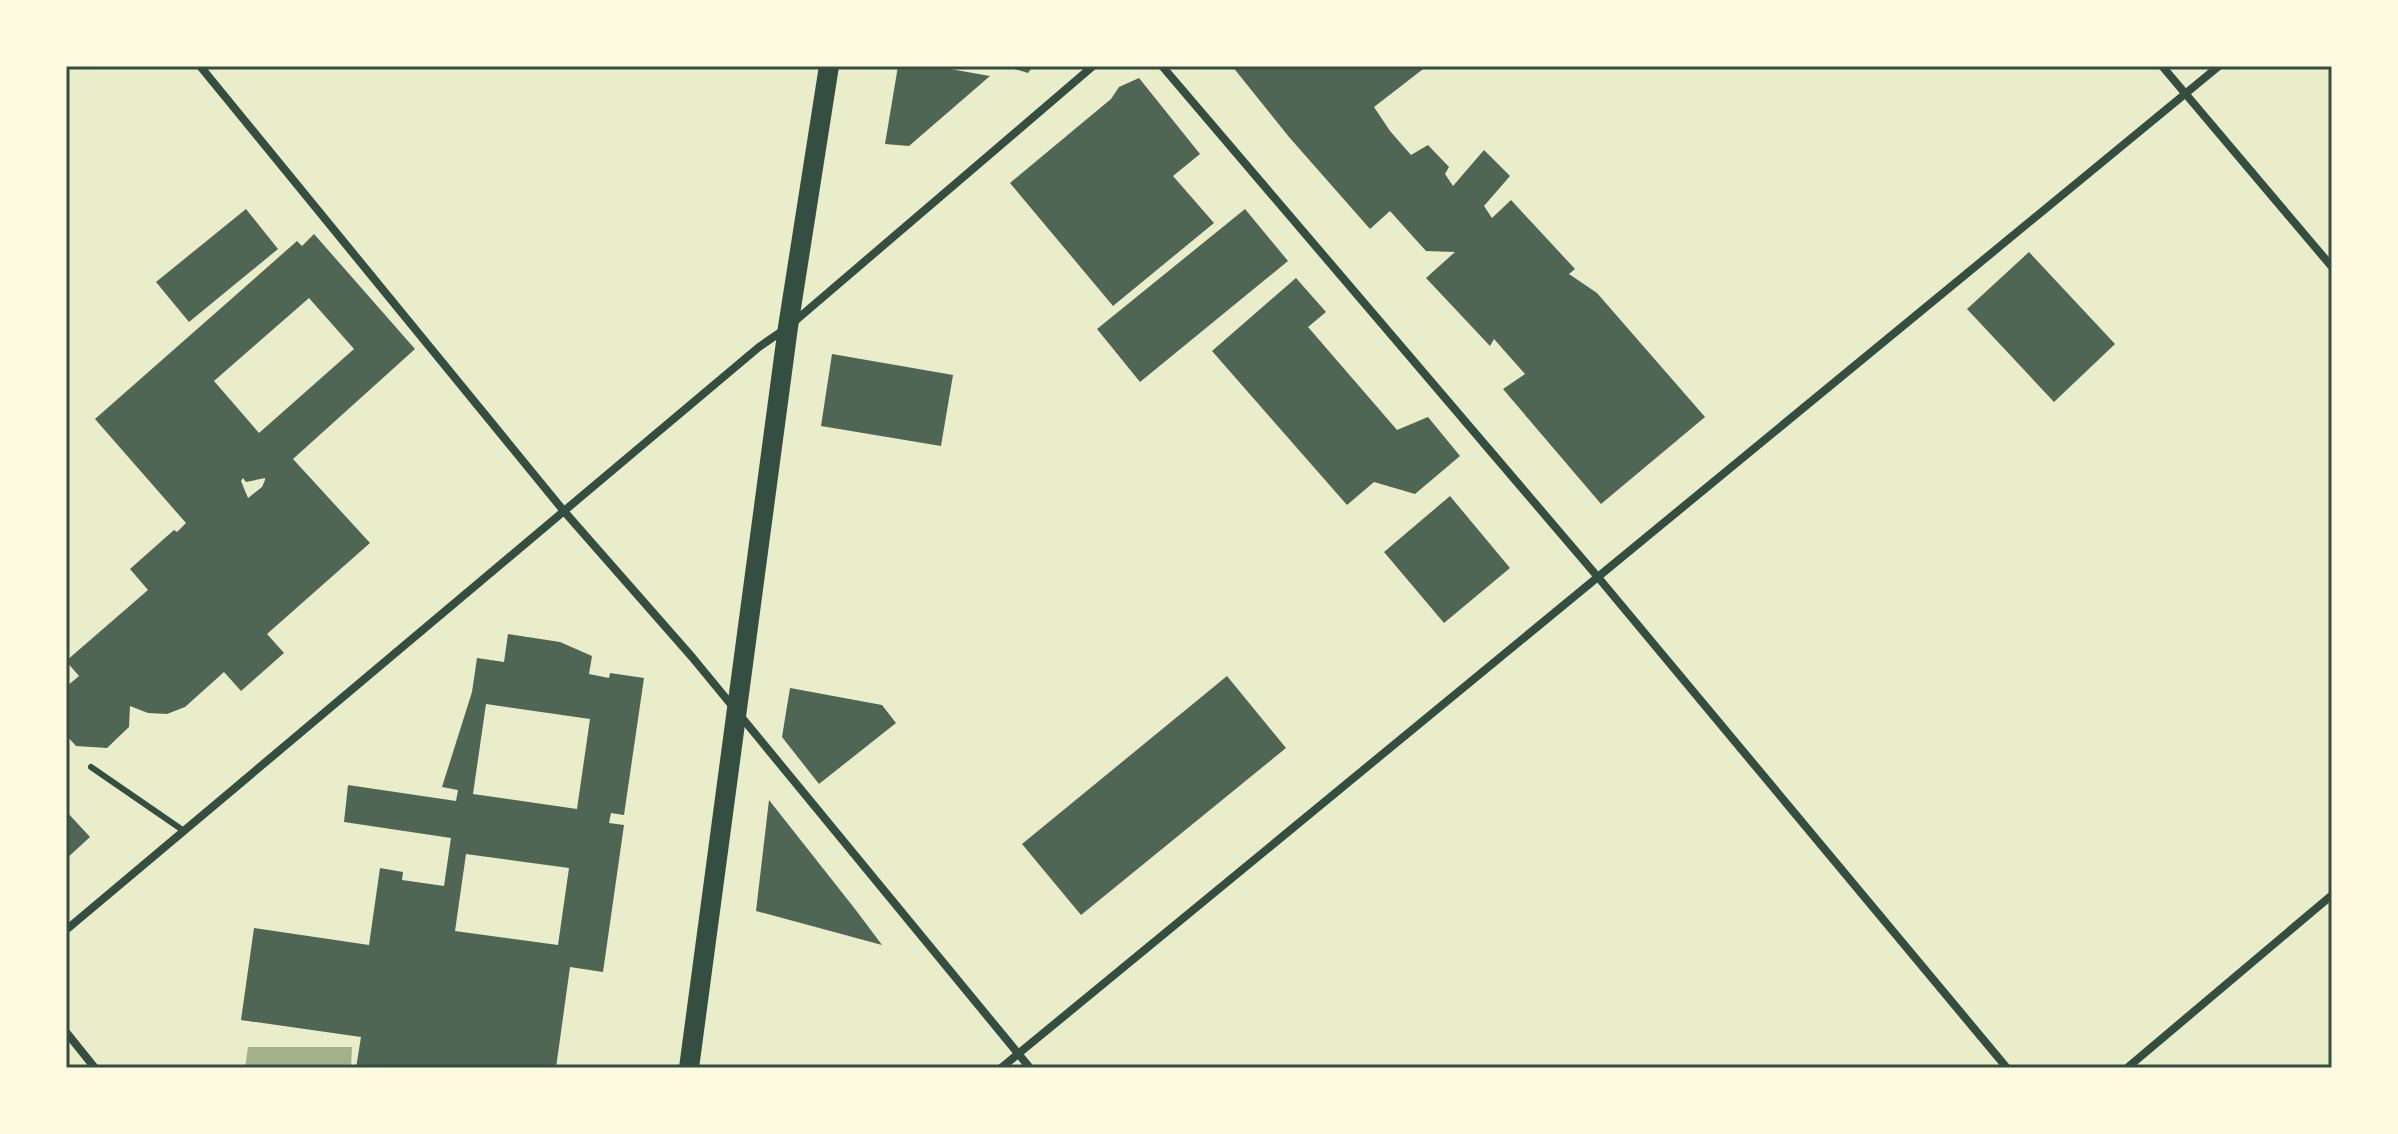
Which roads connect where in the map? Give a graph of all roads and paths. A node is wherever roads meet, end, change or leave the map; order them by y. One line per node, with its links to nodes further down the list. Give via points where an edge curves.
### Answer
1 (200, 66): 10 (street)
2 (829, 66): 9 (main road)
3 (1093, 66): 9 (street)
4 (1162, 66): 11 (street)
5 (2162, 66): 7 (street)
6 (2219, 66): 7 (street)
7 (2186, 95): 8 (street); 11 (street)
8 (2332, 267)
9 (788, 327): 10 (street); 12 (main road)
10 (563, 510): 12 (street); 14 (street)
11 (1597, 576): 18 (street); 23 (street)
12 (737, 711): 18 (street); 20 (main road)
13 (91, 767): 14 (lane)
14 (184, 831): 16 (street)
15 (2332, 895): 24 (street)
16 (66, 930)
17 (66, 1032): 19 (street)
18 (1018, 1053): 21 (street); 22 (street)
19 (95, 1068)
20 (689, 1068)
21 (1001, 1068)
22 (1030, 1068)
23 (2007, 1068)
24 (2127, 1068)

